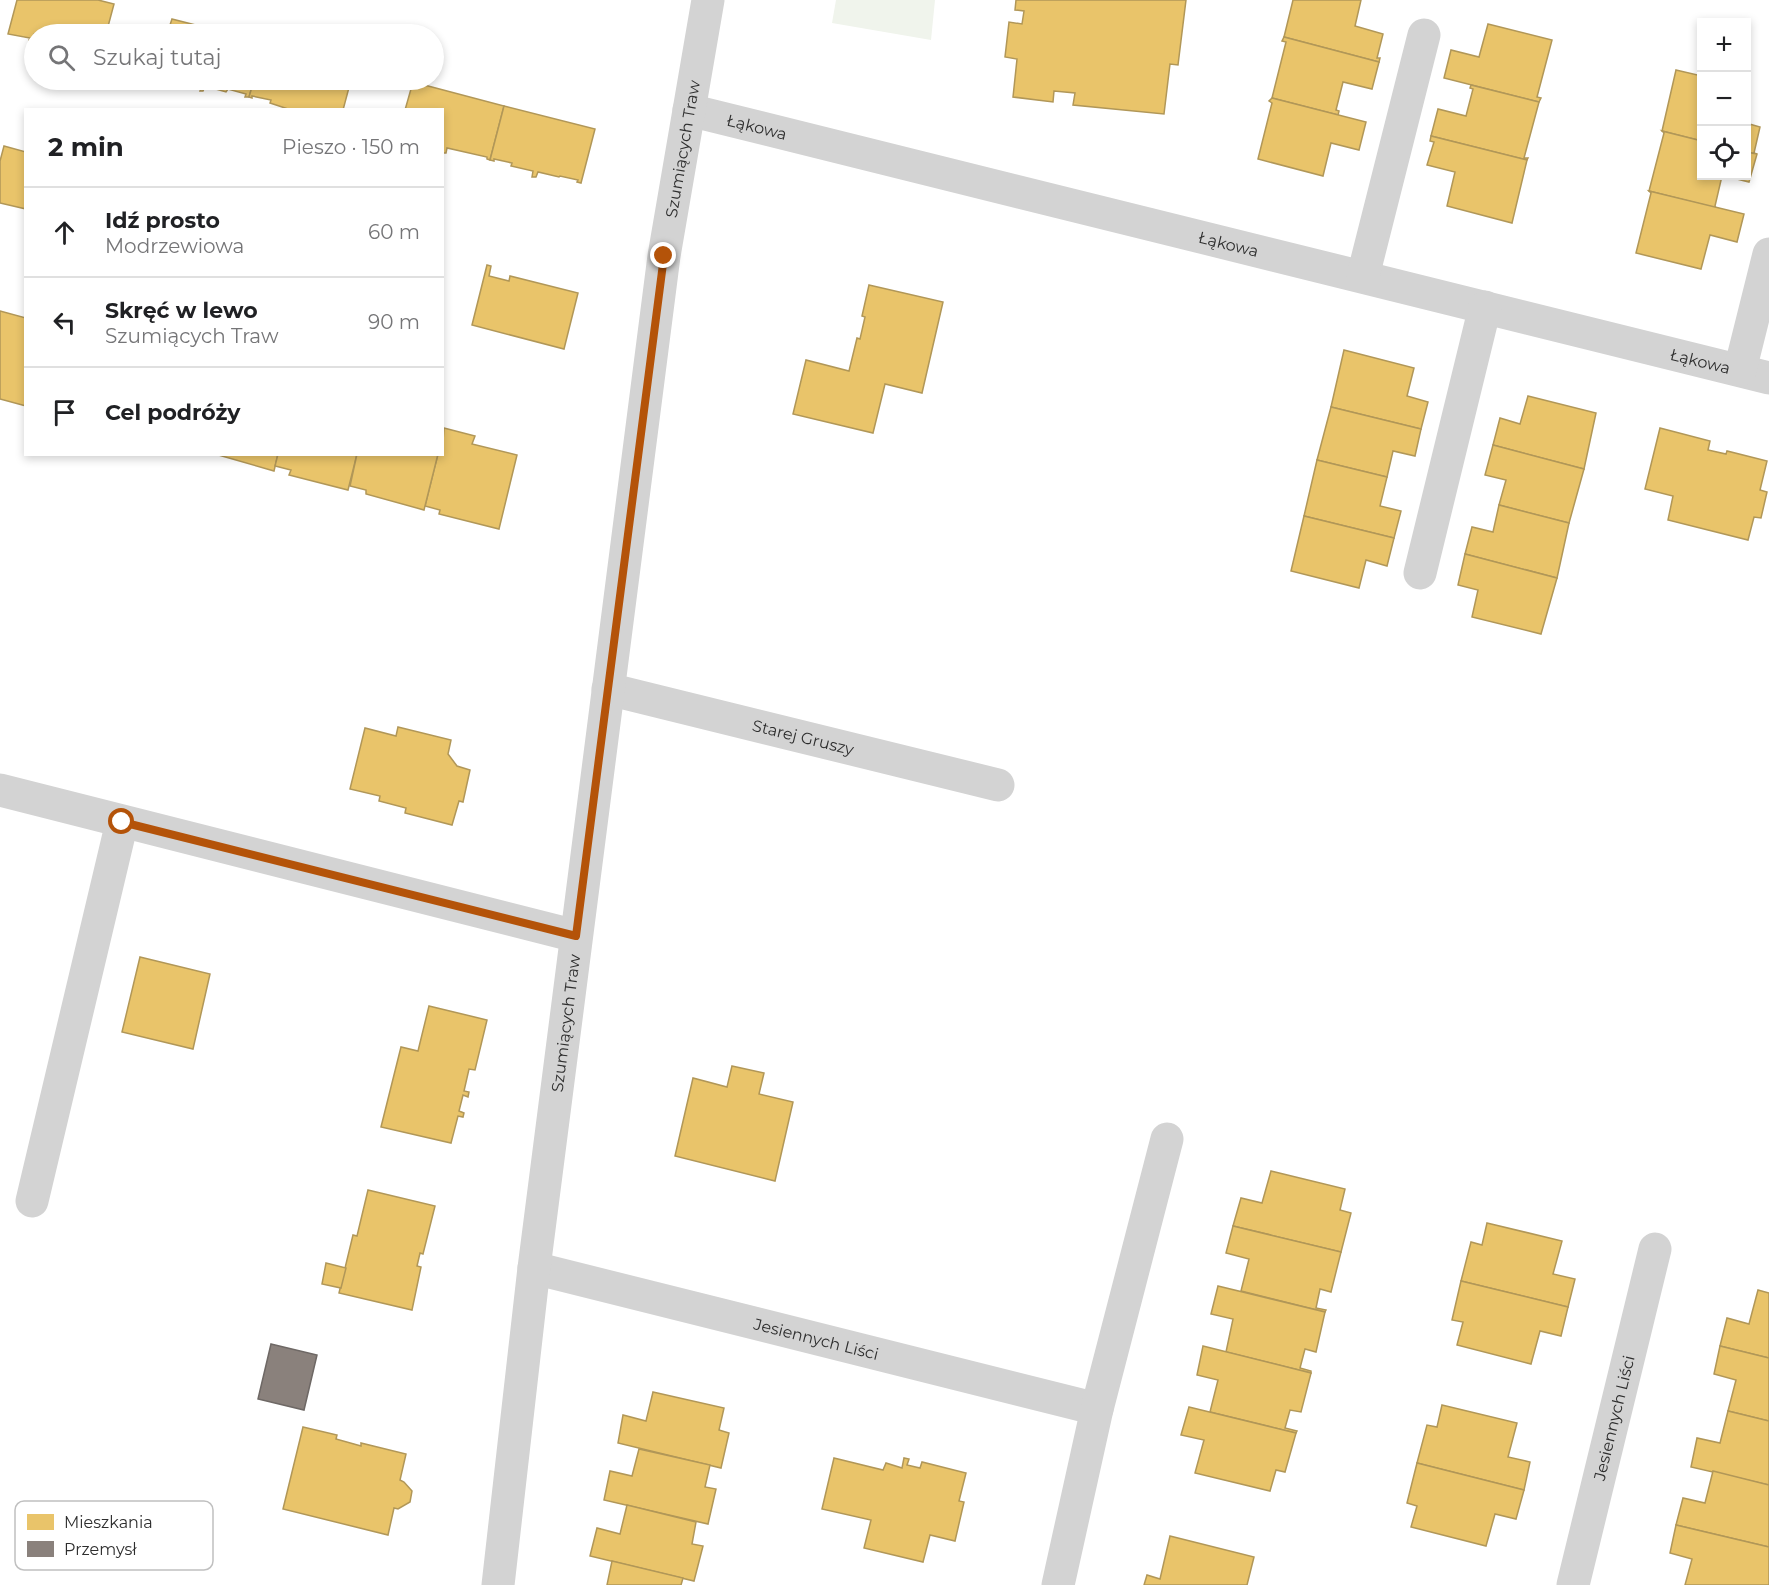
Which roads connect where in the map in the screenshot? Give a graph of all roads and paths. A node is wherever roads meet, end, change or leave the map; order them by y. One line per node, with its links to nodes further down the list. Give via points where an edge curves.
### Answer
1 (708, 0): 3 (street, Szumiących Traw)
2 (1424, 35): 5 (street)
3 (689, 110): 5 (street, Łąkowa); 9 (street, Szumiących Traw, via 664,256)
4 (1769, 254): 7 (street)
5 (1363, 276): 6 (street, Łąkowa)
6 (1485, 307): 7 (street, Łąkowa); 8 (street)
7 (1754, 374)
8 (1420, 573)
9 (608, 688): 10 (street, Starej Gruszy); 13 (street, Szumiących Traw)
10 (998, 784)
11 (0, 790): 12 (street)
12 (122, 822): 13 (street); 15 (street)
13 (576, 936): 17 (street, Szumiących Traw)
14 (1167, 1139): 18 (street)
15 (32, 1201)
16 (1655, 1249): 21 (street, Jesiennych Liści)
17 (534, 1268): 18 (street, Jesiennych Liści); 19 (street, Szumiących Traw)
18 (1097, 1409): 20 (street)
19 (498, 1585)
20 (1058, 1585)
21 (1573, 1585)

